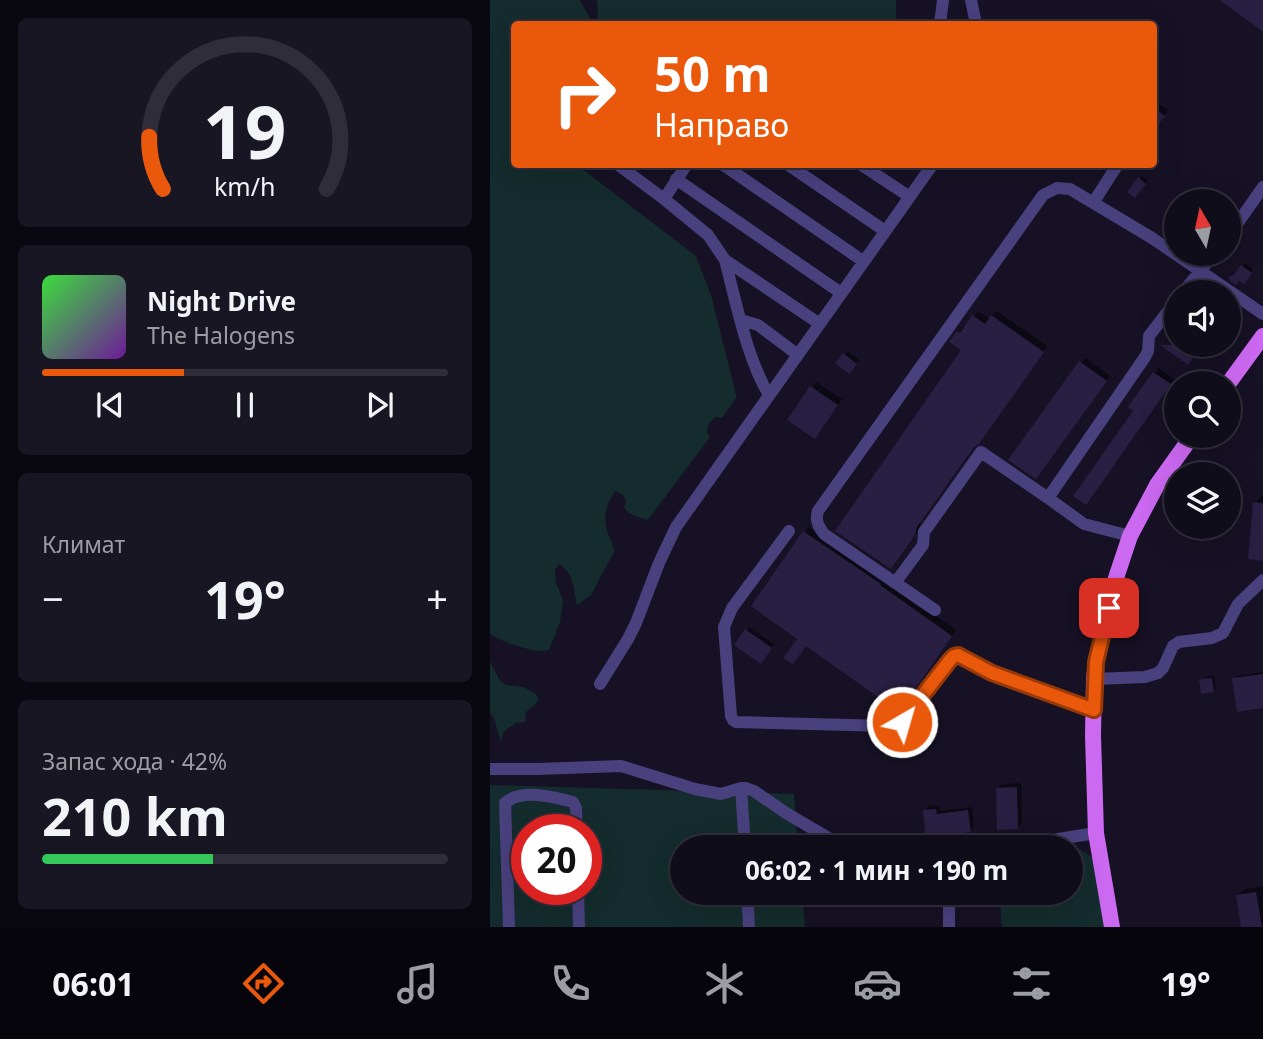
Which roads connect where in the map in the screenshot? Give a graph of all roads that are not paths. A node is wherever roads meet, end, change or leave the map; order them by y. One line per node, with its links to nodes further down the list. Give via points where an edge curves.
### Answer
1 (943, 0): 3 (lane)
2 (971, 0): 4 (lane)
3 (940, 21)
4 (975, 21)
5 (622, 168): 15 (lane)
6 (684, 168): 12 (lane)
7 (728, 168): 20 (lane)
8 (793, 168): 18 (lane)
9 (865, 168): 14 (lane)
10 (1115, 168): 16 (lane)
11 (923, 171): 14 (lane)
12 (676, 180): 15 (lane); 24 (lane)
13 (1263, 187): 17 (lane)
14 (910, 197): 18 (lane)
15 (664, 199): 19 (lane, via 708,235)
16 (1093, 202): 22 (lane); 38 (lane, via 1062,187 1043,195 818,511 817,524 824,534)
17 (1241, 218)
18 (885, 231): 20 (lane)
19 (725, 260): 27 (lane); 28 (lane)
20 (863, 261): 24 (lane)
21 (1204, 266): 22 (lane)
22 (1200, 271): 23 (lane); 25 (lane)
23 (1193, 280)
24 (841, 293): 28 (lane)
25 (1263, 314)
26 (1164, 317): 34 (lane, via 1149,336 1145,357)
27 (741, 320): 30 (lane, via 758,326); 32 (lane, via 760,381)
28 (820, 324): 30 (lane)
29 (1263, 335): 31 (main road)
30 (798, 355): 32 (lane)
31 (1237, 371)
32 (769, 395): 41 (lane, via 676,527 636,623)
33 (1183, 448): 36 (main road)
34 (1048, 498): 36 (lane, via 1084,524); 38 (lane, via 981,452 924,532 923,545)
35 (789, 531): 42 (lane, via 732,608 724,627 731,716 736,722 896,724 958,655 992,673)
36 (1130, 536): 40 (main road, via 1115,581)
37 (1263, 580): 40 (lane, via 1238,604 1223,633 1179,642 1158,673)
38 (895, 583): 39 (lane)
39 (936, 610)
40 (1094, 679): 42 (main road)
41 (600, 684)
42 (1094, 710): 46 (main road)
43 (490, 769): 44 (lane, via 621,766 721,794)
44 (741, 788): 47 (lane); 48 (lane, via 754,791)
45 (576, 814): 53 (lane, via 573,802 555,797 511,797 505,803)
46 (1097, 833): 49 (lane); 57 (main road)
47 (744, 835)
48 (823, 835)
49 (1083, 835)
50 (578, 905): 54 (lane)
51 (748, 905): 55 (lane)
52 (949, 905): 56 (lane)
53 (509, 927)
54 (579, 927)
55 (749, 927)
56 (949, 927)
57 (1112, 927)

